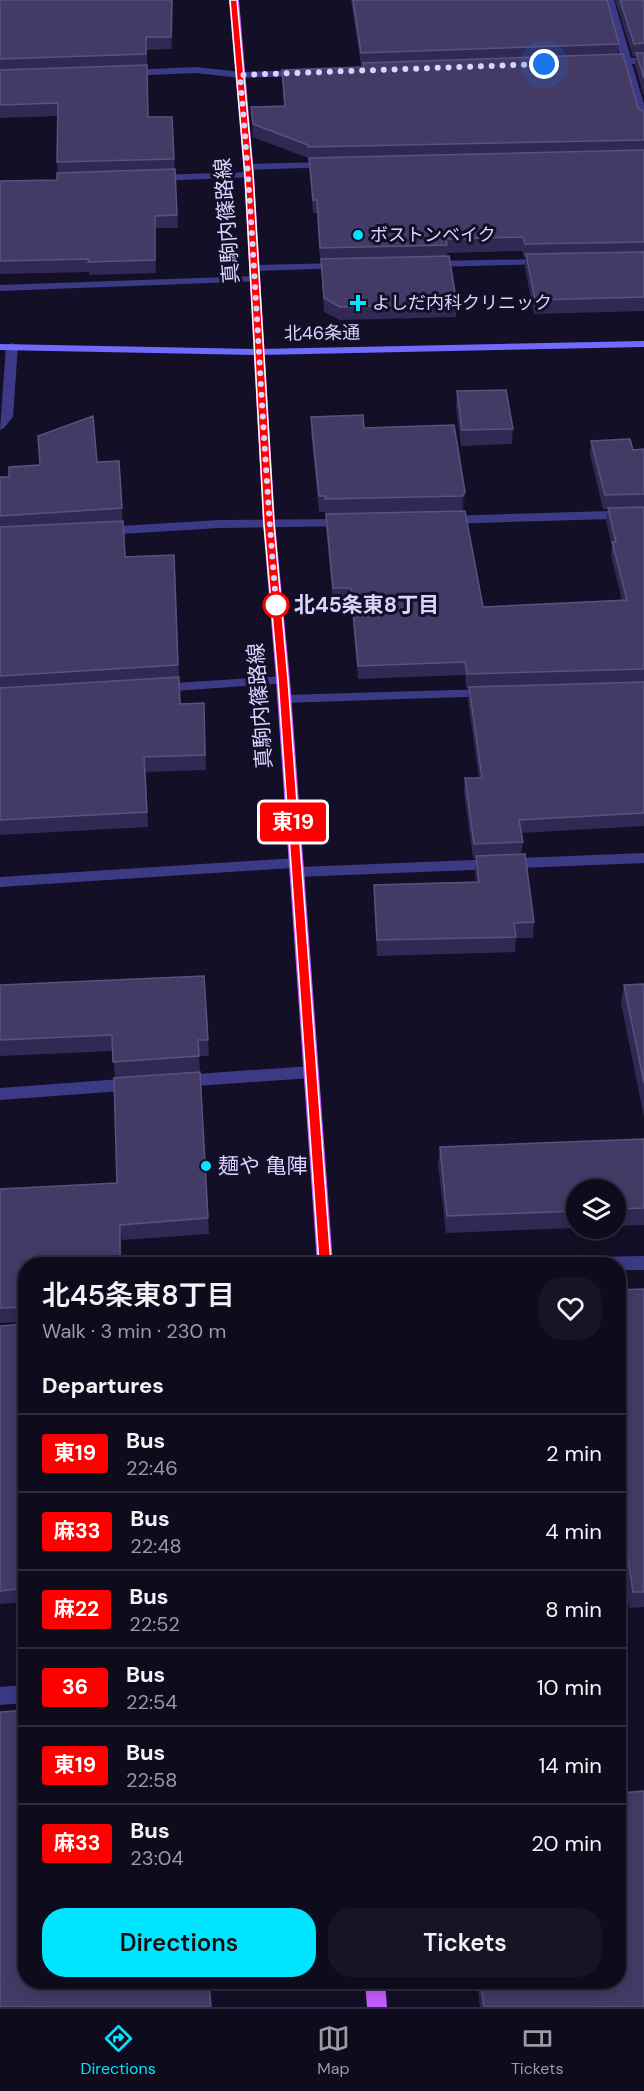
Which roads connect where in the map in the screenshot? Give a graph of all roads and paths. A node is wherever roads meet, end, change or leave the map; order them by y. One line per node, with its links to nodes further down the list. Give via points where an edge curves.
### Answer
1 (234, 0): 8 (main road, 真駒内篠路線)
2 (609, 0): 3 (street)
3 (627, 62): 4 (street); 5 (street); 9 (street)
4 (644, 62)
5 (588, 63)
6 (115, 73): 8 (street, via 196,70)
7 (310, 73): 8 (street)
8 (240, 75): 11 (main road, 真駒内篠路線)
9 (644, 120)
10 (341, 165): 11 (street)
11 (248, 171): 12 (street); 16 (main road, 真駒内篠路線)
12 (141, 178)
13 (562, 262): 14 (street)
14 (422, 264)
15 (352, 266): 16 (street)
16 (256, 274): 17 (street); 20 (main road, 真駒内篠路線)
17 (0, 288)
18 (644, 344): 20 (street, 北46条通)
19 (6, 347): 20 (street, 北46条通); 21 (street, via 7,417)
20 (259, 352): 25 (main road, 真駒内篠路線)
21 (0, 426)
22 (644, 514): 23 (street)
23 (433, 520)
24 (362, 522): 25 (street)
25 (269, 524): 26 (street); 27 (main road, 真駒内篠路線)
26 (92, 532)
27 (283, 680): 28 (street); 30 (main road, 真駒内篠路線)
28 (141, 689)
29 (504, 693): 30 (street)
30 (284, 699): 32 (main road, 真駒内篠路線)
31 (644, 858): 32 (street)
32 (296, 868): 33 (street); 34 (main road, 真駒内篠路線)
33 (0, 882)
34 (311, 1072): 35 (street); 36 (main road, 真駒内篠路線)
35 (0, 1094)
36 (324, 1257)
37 (626, 1263): 38 (street)
38 (644, 1263)
39 (18, 1695): 40 (street)
40 (0, 1696)
41 (376, 1989): 42 (main road)
42 (377, 2007)

